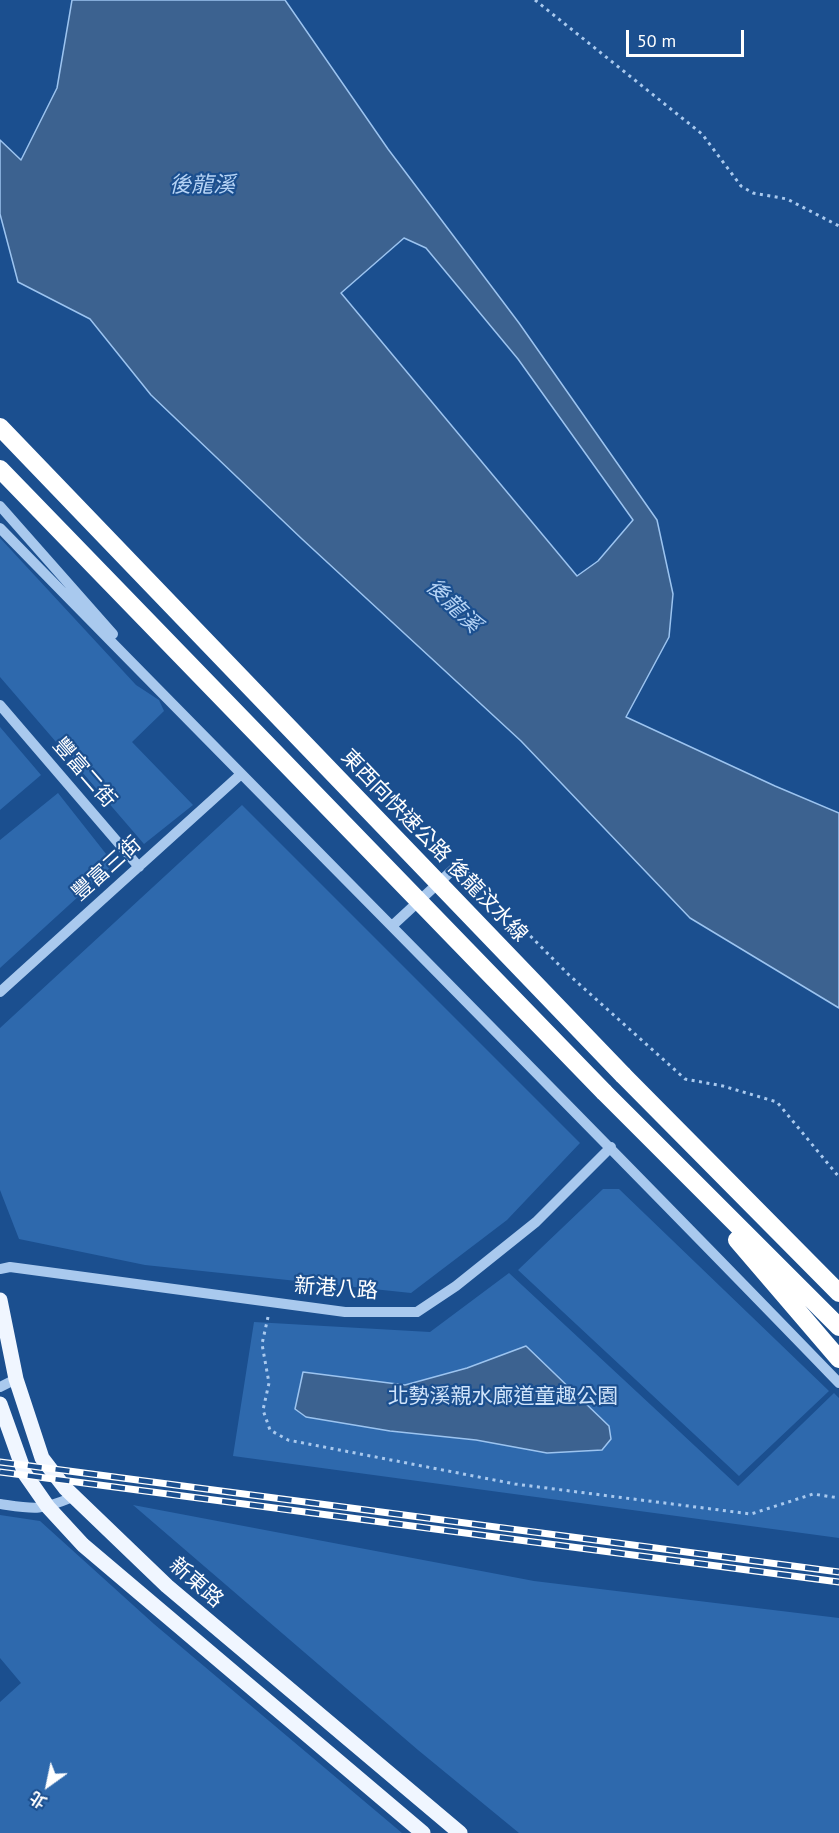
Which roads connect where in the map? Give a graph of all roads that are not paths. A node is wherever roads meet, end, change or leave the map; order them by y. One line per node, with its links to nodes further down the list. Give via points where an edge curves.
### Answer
1 (0, 422): 3 (highway, bridge)
2 (0, 427): 3 (highway, 東西向快速公路 後龍汶水線, bridge)
3 (17, 445): 19 (highway, 東西向快速公路 後龍汶水線, bridge, via 623,1075)
4 (0, 469): 6 (highway, bridge)
5 (0, 474): 6 (highway, bridge)
6 (16, 488): 16 (highway, bridge)
7 (0, 506): 10 (street)
8 (0, 528): 10 (street)
9 (0, 705): 13 (street, 豐富二街)
10 (189, 722): 11 (street)
11 (240, 775): 13 (street, 豐富三街); 14 (street)
12 (459, 864): 14 (street)
13 (139, 867): 15 (street, 豐富三街)
14 (392, 926): 17 (street)
15 (0, 992)
16 (645, 1132): 21 (highway); 22 (highway)
17 (611, 1147): 18 (street, 新港八路, via 536,1222 417,1312 345,1312 10,1267); 24 (street)
18 (0, 1269)
19 (839, 1293)
20 (0, 1300): 23 (main road, 新東路)
21 (839, 1327)
22 (839, 1359)
23 (16, 1379): 25 (street); 27 (main road, 新東路, via 42,1458)
24 (839, 1383)
25 (0, 1387)
26 (0, 1404): 29 (main road, 新東路, via 25,1474)
27 (73, 1497): 29 (street); 31 (main road, 新東路, via 167,1586)
28 (0, 1504): 29 (street)
29 (48, 1508): 30 (main road, 新東路, via 83,1545)
30 (423, 1833)
31 (460, 1833)

